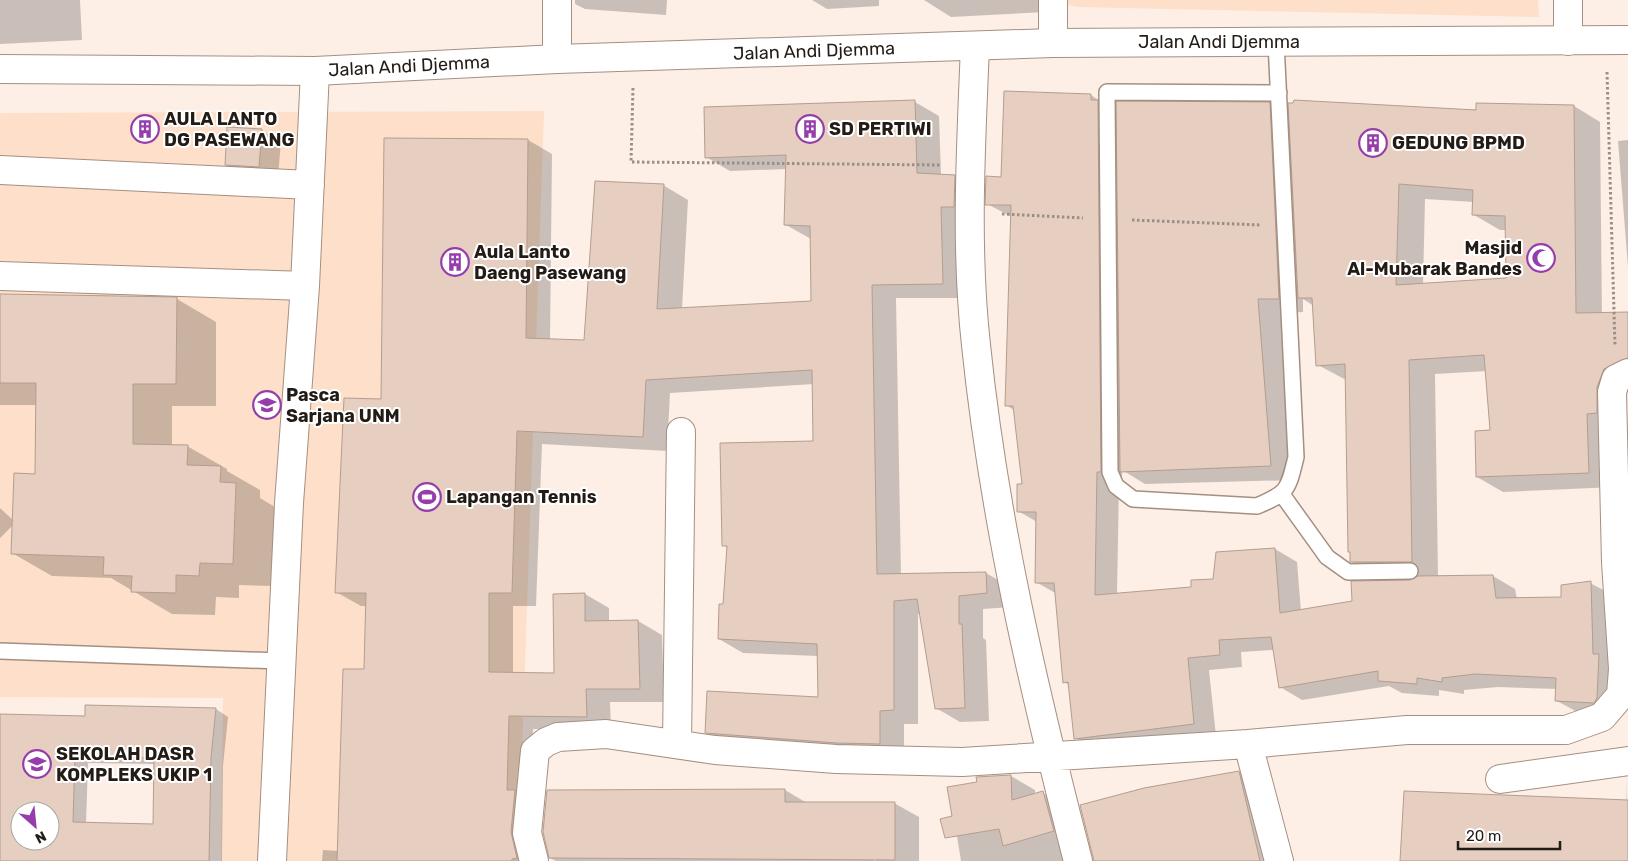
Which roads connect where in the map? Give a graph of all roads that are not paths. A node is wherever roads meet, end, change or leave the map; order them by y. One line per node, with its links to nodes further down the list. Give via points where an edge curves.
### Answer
1 (557, 0): 9 (street)
2 (1053, 0): 7 (street)
3 (1568, 0): 5 (street)
4 (1617, 40): 5 (street, Jalan Andi Djemma)
5 (1568, 41): 6 (street, Jalan Andi Djemma)
6 (1276, 42): 7 (street, Jalan Andi Djemma); 12 (lane)
7 (1053, 43): 8 (street, Jalan Andi Djemma)
8 (976, 46): 9 (street, Jalan Andi Djemma); 25 (street, via 970,213 975,343 995,492)
9 (556, 59): 11 (street, Jalan Andi Djemma)
10 (0, 69): 11 (street, Jalan Andi Djemma)
11 (315, 71): 14 (street)
12 (1279, 93): 19 (lane, via 1296,457 1289,487); 19 (lane, via 1107,92 1110,472 1116,486 1133,499 1257,506)
13 (0, 170): 14 (street)
14 (310, 185): 16 (street)
15 (0, 276): 16 (street)
16 (305, 286): 22 (street)
17 (1622, 376): 24 (street, via 1612,392 1616,562 1623,669 1620,695 1609,711 1602,717 1566,730 1407,730)
18 (681, 432): 23 (street)
19 (1282, 493): 20 (lane, via 1328,558 1348,572)
20 (1410, 571)
21 (0, 651): 22 (lane)
22 (280, 660): 28 (street)
23 (677, 744): 25 (street, via 836,759 962,762); 29 (street, via 606,734 558,737 546,742 535,751 527,833)
24 (1248, 744): 25 (street); 31 (street)
25 (1051, 756): 30 (street)
26 (1628, 761): 27 (street)
27 (1500, 779)
28 (272, 861)
29 (534, 861)
30 (1078, 861)
31 (1279, 861)

